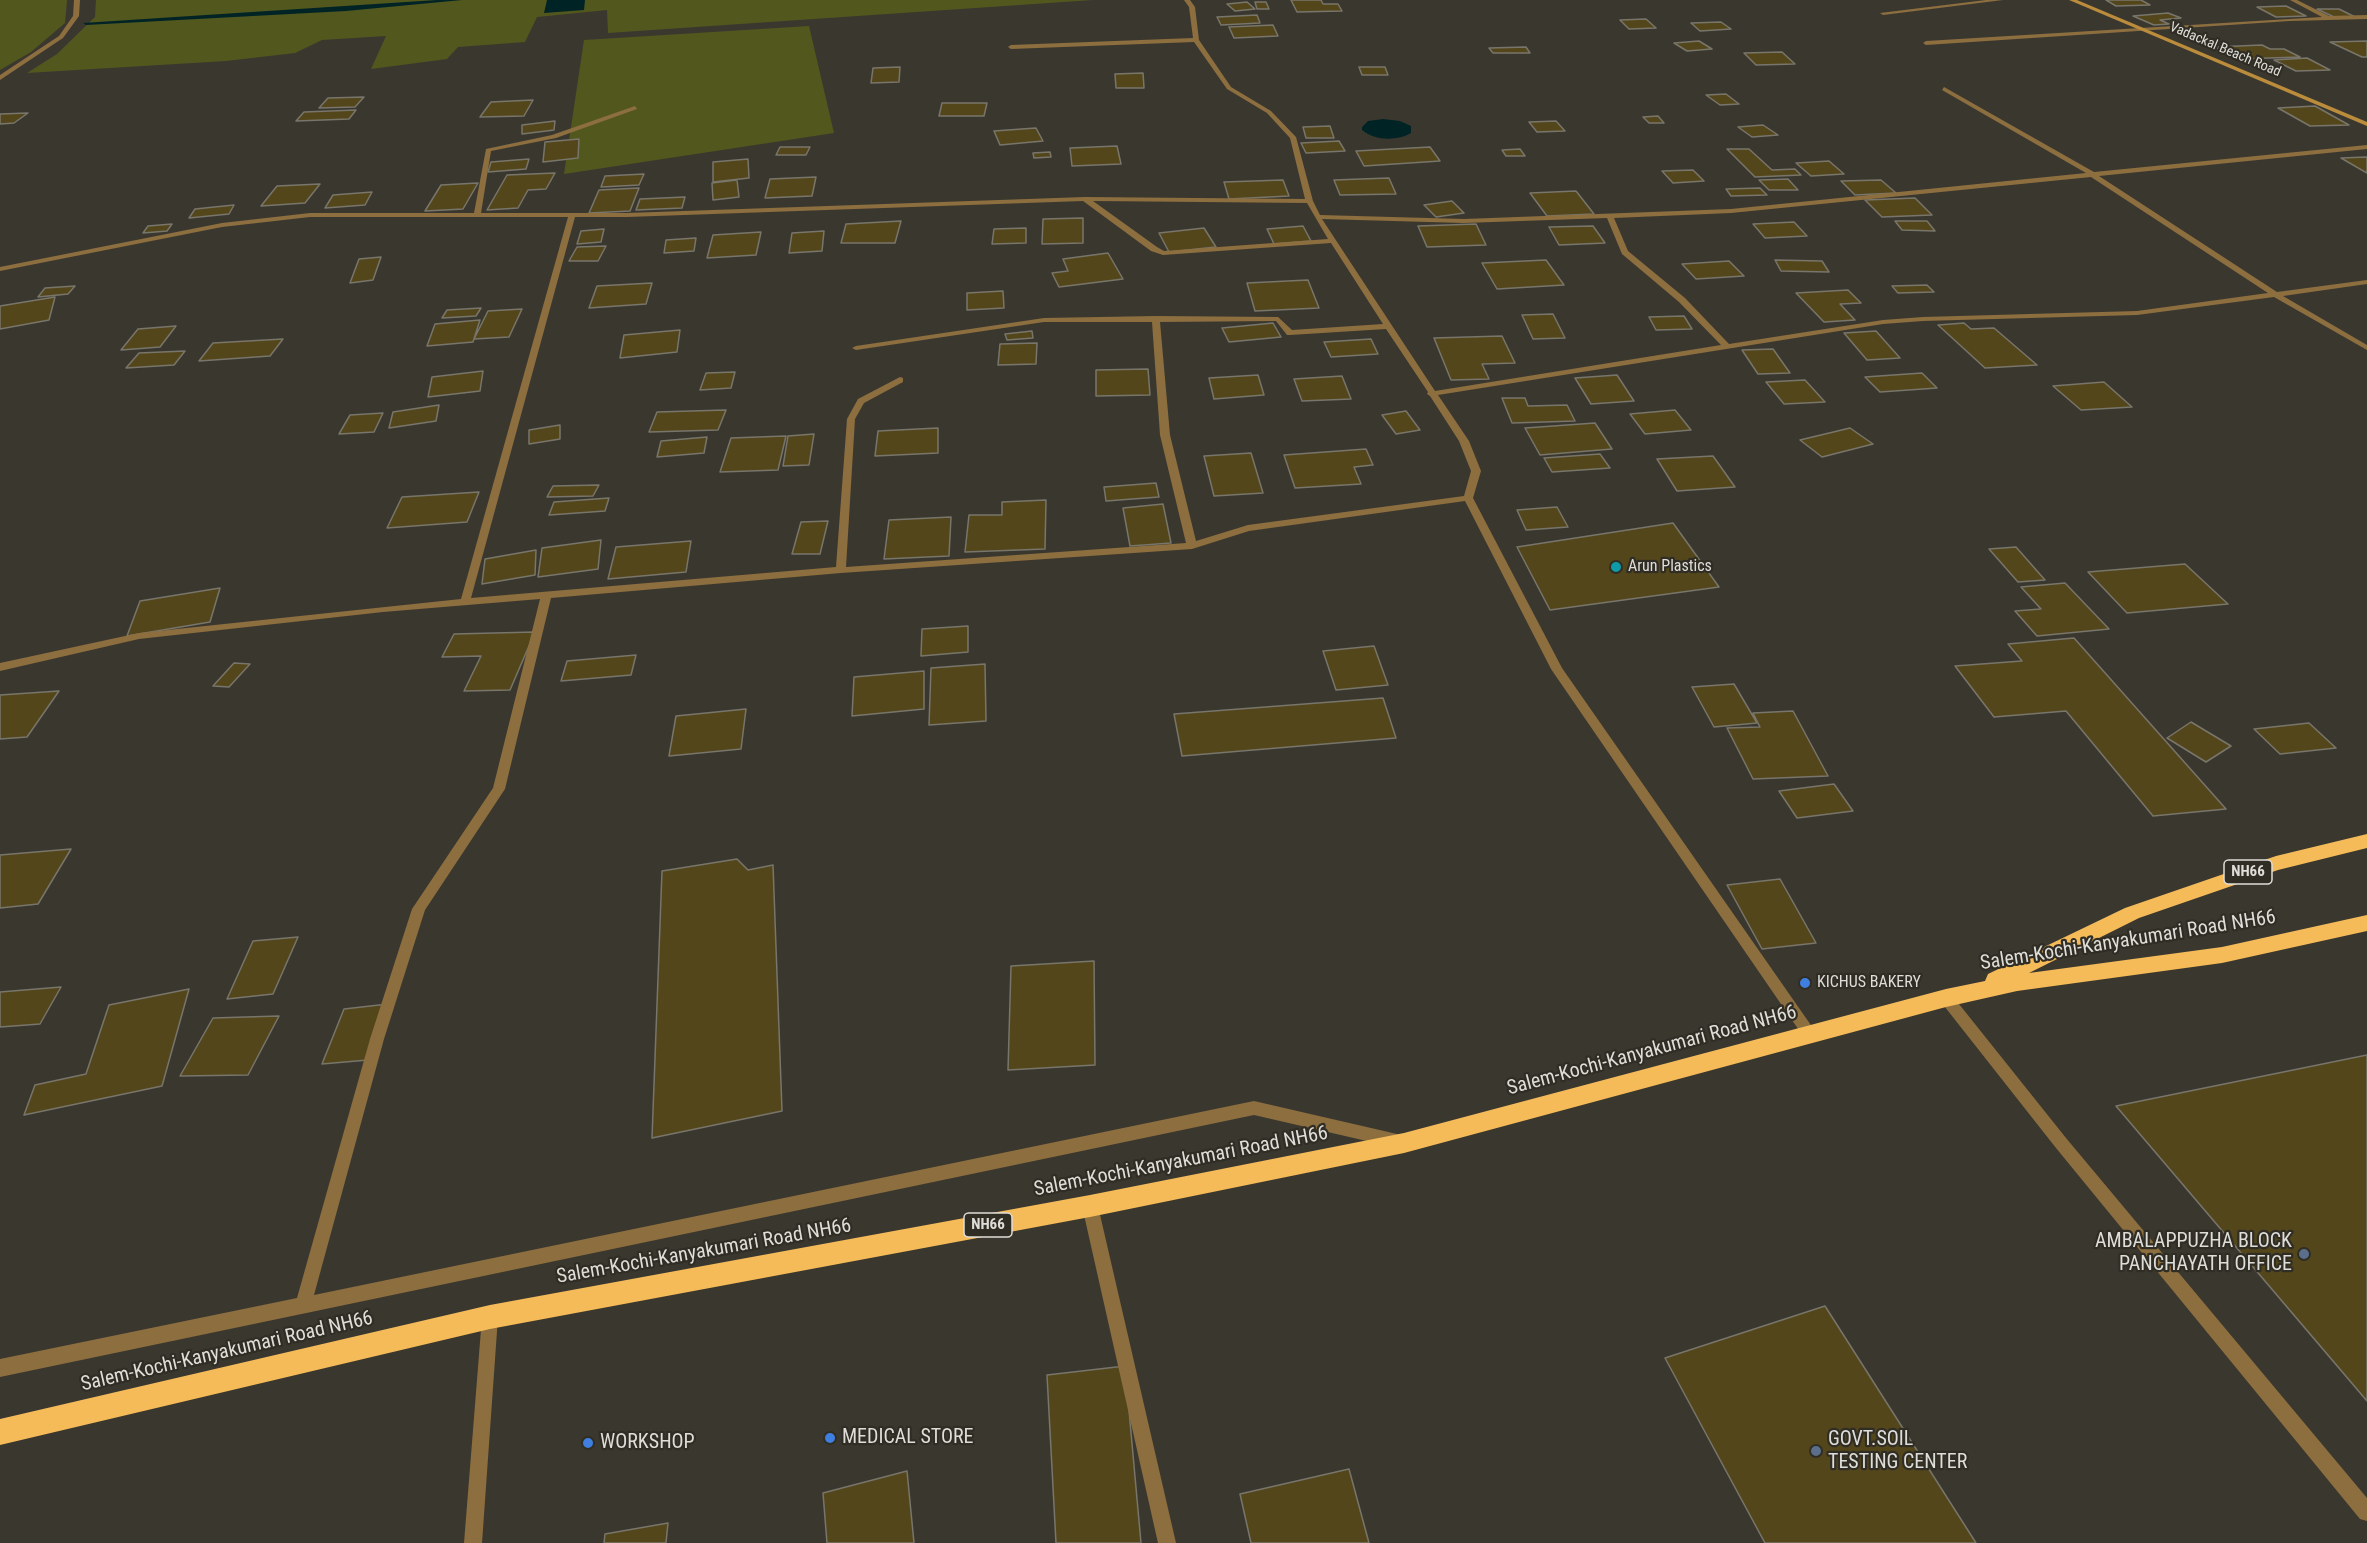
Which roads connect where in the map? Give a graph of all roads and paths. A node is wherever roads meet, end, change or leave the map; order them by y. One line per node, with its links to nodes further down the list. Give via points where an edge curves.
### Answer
1 (76, 0): 13 (street, via 76,16 61,37)
2 (1187, 0): 10 (street, via 1192,7)
3 (2000, 0): 6 (street)
4 (2072, 0): 9 (main road, Vadackal Beach Road)
5 (2293, 0): 8 (street)
6 (1883, 13)
7 (2367, 17): 8 (street)
8 (2328, 18): 9 (street)
9 (2141, 28): 11 (street); 16 (main road, Vadackal Beach Road)
10 (1196, 40): 12 (street); 20 (street, via 1229,88 1269,112 1293,137)
11 (1926, 43)
12 (1011, 47)
13 (0, 78)
14 (1944, 89): 18 (street)
15 (635, 108): 21 (street, via 554,137 488,150)
16 (2367, 124)
17 (2367, 147): 18 (street)
18 (2090, 173): 23 (street, via 1778,207); 28 (street)
19 (1085, 199): 20 (street); 22 (street); 25 (street, via 1163,253)
20 (1310, 201): 24 (street)
21 (477, 215): 22 (street); 26 (street, via 271,218)
22 (572, 215): 40 (street)
23 (1610, 216): 24 (street, via 1464,221); 31 (street, via 1625,252 1682,300)
24 (1317, 217): 25 (street)
25 (1332, 241): 30 (street)
26 (0, 269)
27 (2367, 282): 28 (street)
28 (2273, 293): 31 (street, via 2137,314 1883,322); 33 (street)
29 (1156, 318): 30 (street, via 1278,319 1290,333); 32 (street, via 1044,320); 37 (street, via 1165,435)
30 (1387, 326): 35 (street)
31 (1726, 347): 35 (street)
32 (856, 348)
33 (2367, 348)
34 (900, 380): 38 (street, via 861,401 851,419)
35 (1431, 394): 36 (street, via 1464,441 1476,471)
36 (1468, 498): 37 (street, via 1248,528); 45 (street, via 1557,669)
37 (1192, 546): 38 (street)
38 (842, 570): 39 (street)
39 (546, 595): 40 (street); 48 (street, via 499,789 419,909 377,1039)
40 (465, 602): 41 (street, via 139,636)
41 (0, 667)
42 (2367, 841): 44 (highway, NH66, via 2276,863 2132,913)
43 (2367, 923): 44 (highway, Salem-Kochi-Kanyakumari Road NH66 / NH66, via 2222,955 2017,982)
44 (1958, 996): 45 (highway, Salem-Kochi-Kanyakumari Road NH66 / NH66); 52 (street, via 2061,1143)
45 (1810, 1035): 46 (highway, Salem-Kochi-Kanyakumari Road NH66 / NH66)
46 (1404, 1143): 47 (highway, Salem-Kochi-Kanyakumari Road NH66 / NH66); 48 (street, via 1254,1108)
47 (1090, 1206): 49 (highway, Salem-Kochi-Kanyakumari Road NH66 / NH66); 54 (street)
48 (303, 1306): 50 (street)
49 (490, 1317): 51 (highway, Salem-Kochi-Kanyakumari Road NH66 / NH66); 53 (street)
50 (0, 1368)
51 (0, 1432)
52 (2367, 1512)
53 (474, 1543)
54 (1167, 1543)

